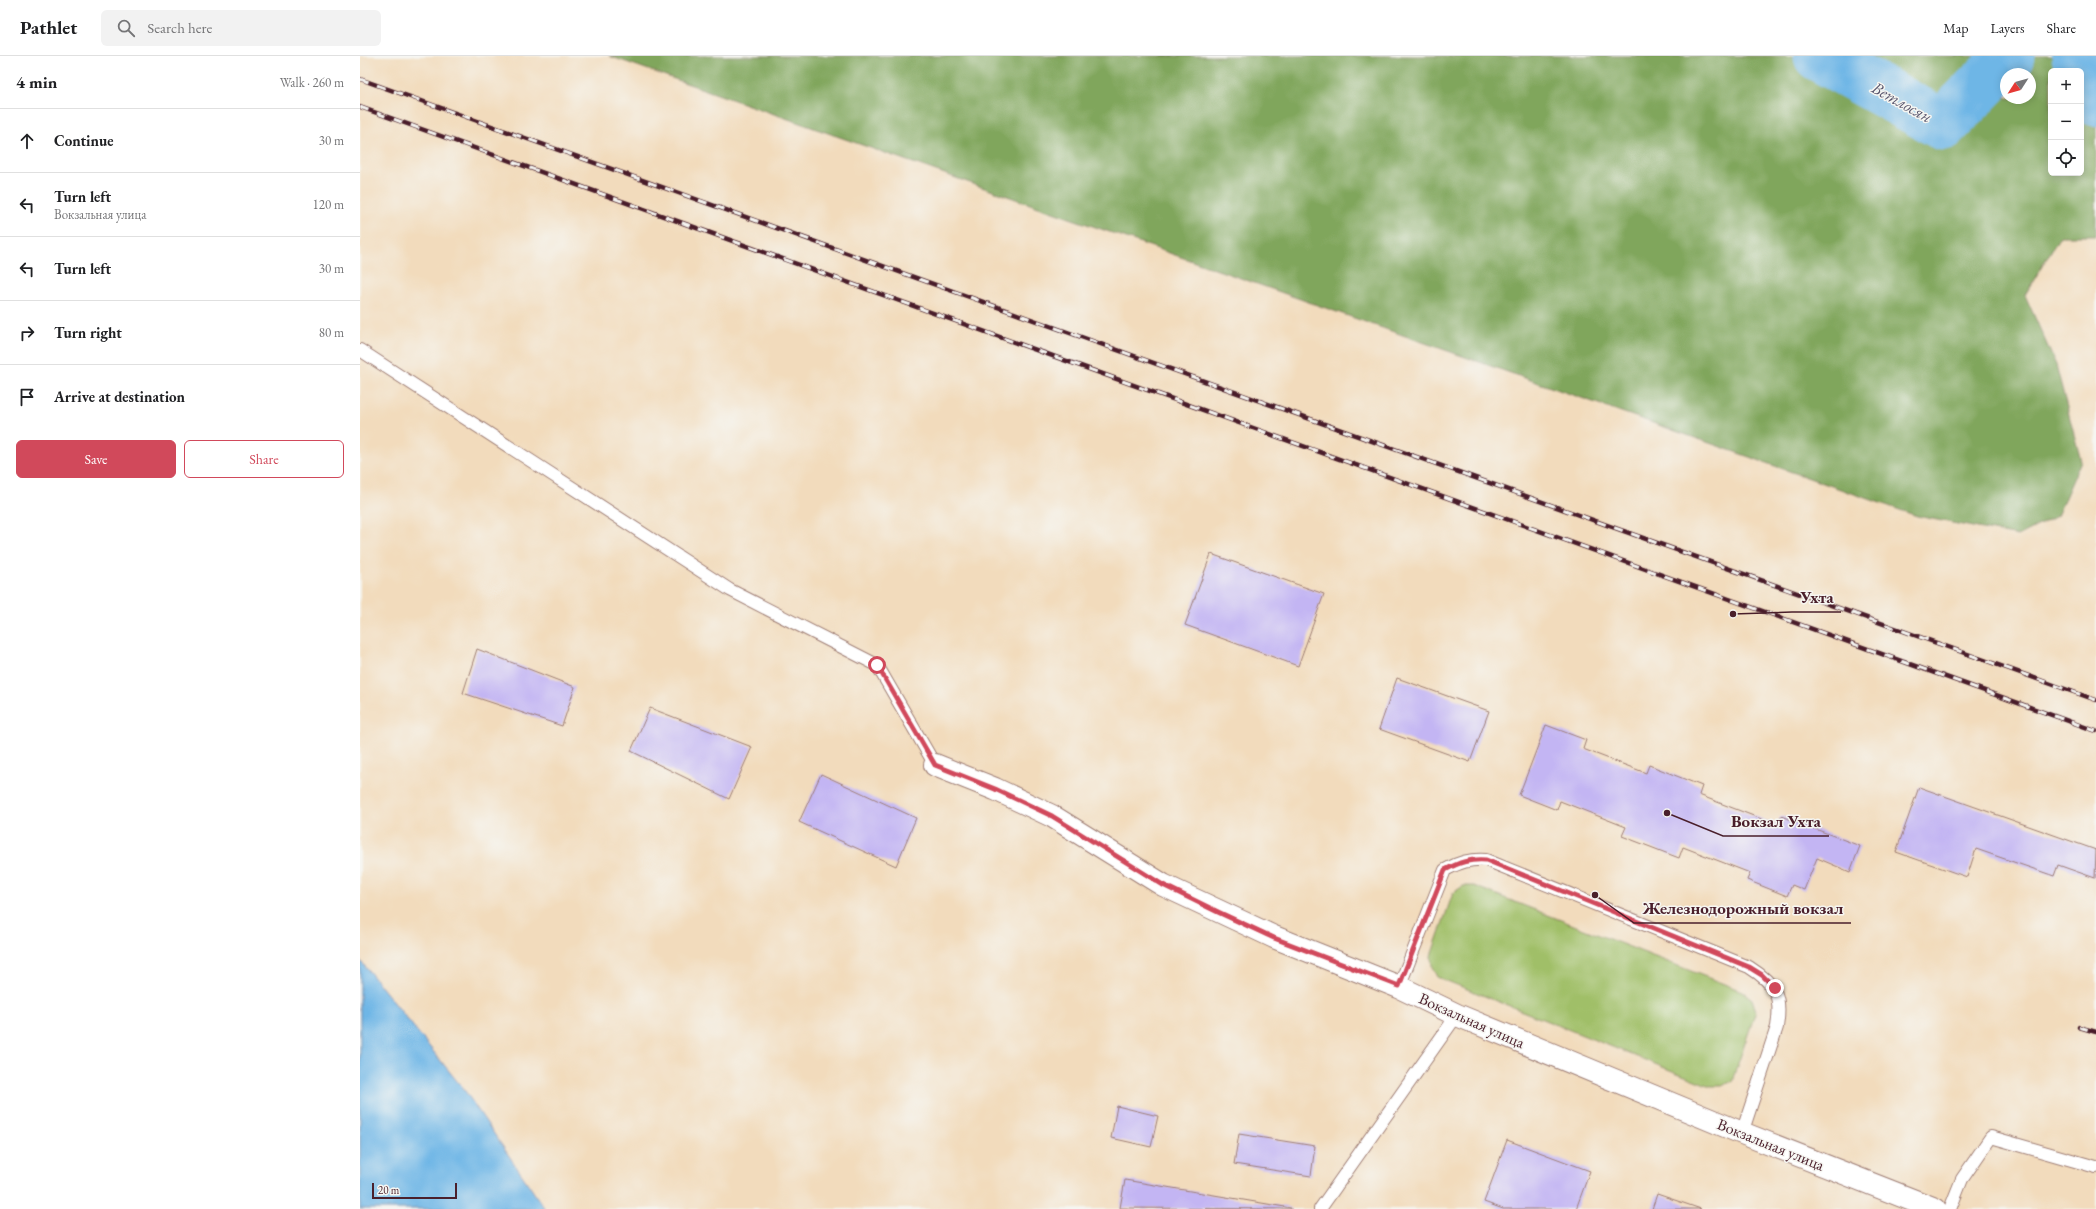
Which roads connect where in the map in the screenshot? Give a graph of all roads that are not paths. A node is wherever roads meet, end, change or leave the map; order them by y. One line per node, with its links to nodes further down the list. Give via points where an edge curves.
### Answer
1 (360, 350): 2 (lane, via 730,590 877,665)
2 (935, 765): 3 (street, Вокзальная улица, via 1052,816 1163,885 1218,912 1274,938)
3 (1399, 986): 4 (street, Вокзальная улица); 5 (lane, via 1445,870 1471,859 1486,860 1749,967 1775,988 1779,1013 1777,1027)
4 (1456, 1015): 5 (street, Вокзальная улица); 7 (lane)
5 (1742, 1133): 8 (street, Вокзальная улица)
6 (2096, 1167): 9 (lane, via 1991,1137 1962,1179)
7 (1320, 1209)
8 (1935, 1209)
9 (1950, 1209)

